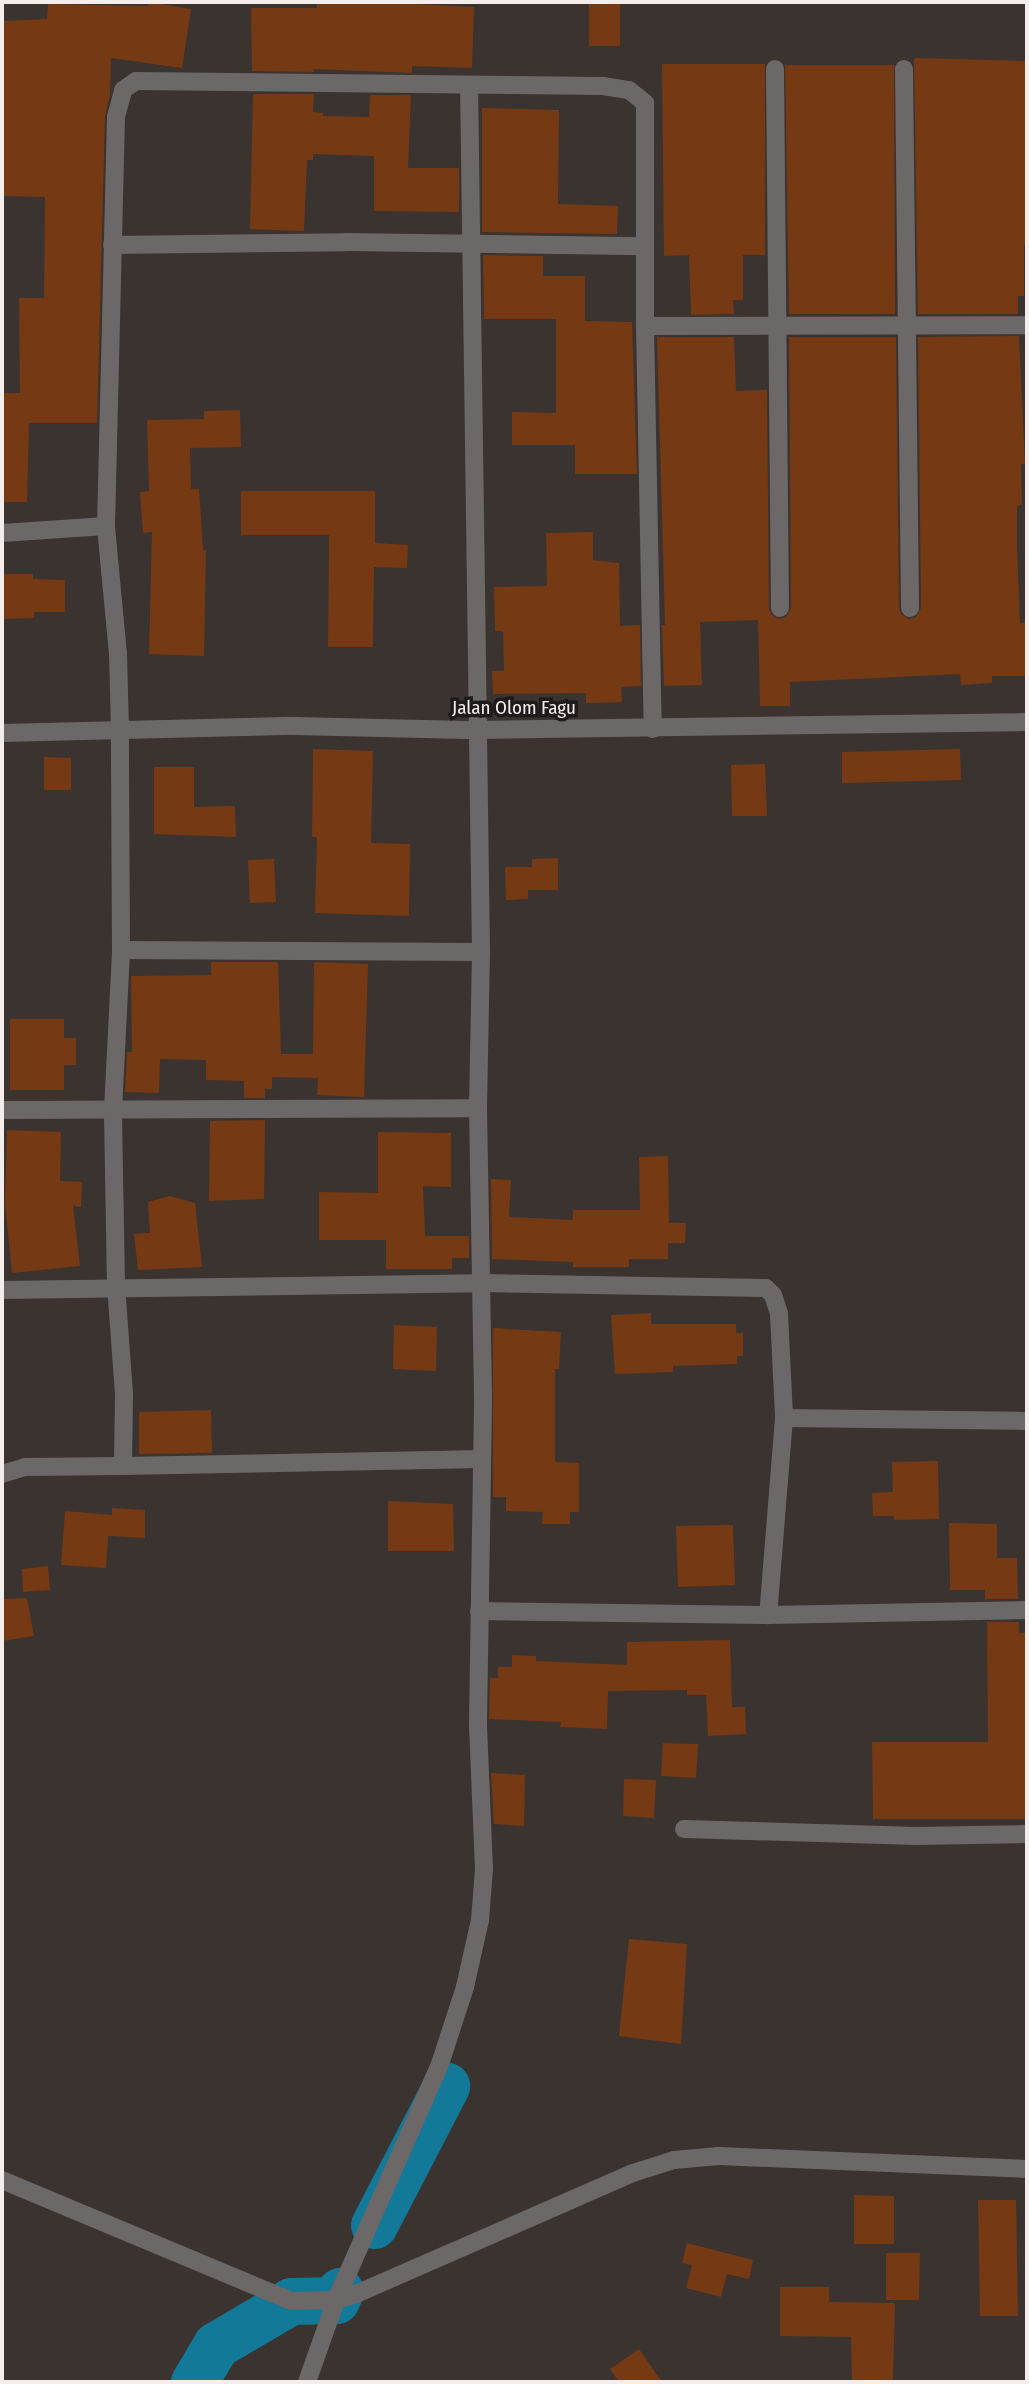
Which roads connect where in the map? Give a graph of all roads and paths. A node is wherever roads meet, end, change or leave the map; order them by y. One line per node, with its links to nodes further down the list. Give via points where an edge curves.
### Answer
1 (775, 69): 8 (street)
2 (904, 69): 7 (street)
3 (469, 85): 4 (street); 5 (street, via 136,81 118,100); 6 (street, via 603,86 629,90 640,97 645,103)
4 (471, 243): 5 (street); 6 (street); 18 (street)
5 (112, 245): 11 (street)
6 (645, 246): 10 (street)
7 (907, 324): 8 (street); 9 (street); 14 (street)
8 (776, 325): 10 (street); 13 (street)
9 (1027, 325)
10 (645, 326): 16 (street)
11 (106, 526): 12 (street); 17 (street)
12 (2, 533)
13 (780, 608)
14 (910, 608)
15 (1027, 722): 16 (street, Jalan Olom Fagu)
16 (653, 729): 18 (street, Jalan Olom Fagu)
17 (120, 730): 18 (street, Jalan Olom Fagu, via 295,726); 19 (street, Jalan Olom Fagu); 20 (street)
18 (477, 730): 21 (street)
19 (2, 733)
20 (121, 950): 21 (street); 24 (street)
21 (481, 952): 22 (street)
22 (478, 1108): 24 (street); 25 (street)
23 (2, 1110): 24 (street)
24 (113, 1110): 26 (street)
25 (480, 1283): 26 (street); 28 (street, via 766,1288 774,1295 779,1314); 30 (street)
26 (116, 1286): 27 (street); 31 (street, via 124,1394)
27 (2, 1290)
28 (784, 1418): 29 (street); 35 (street)
29 (1027, 1421)
30 (482, 1459): 31 (street); 34 (street)
31 (122, 1466): 32 (street, via 25,1467)
32 (2, 1474)
33 (1027, 1610): 35 (street)
34 (479, 1611): 35 (street); 40 (street, via 484,1869 480,1920 466,1987 440,2064)
35 (768, 1615)
36 (684, 1829): 37 (street, via 916,1836)
37 (1027, 1834)
38 (1027, 2169): 40 (street, via 719,2156 674,2160)
39 (2, 2180): 40 (street, via 292,2301)
40 (336, 2300): 41 (street)
41 (307, 2382)

